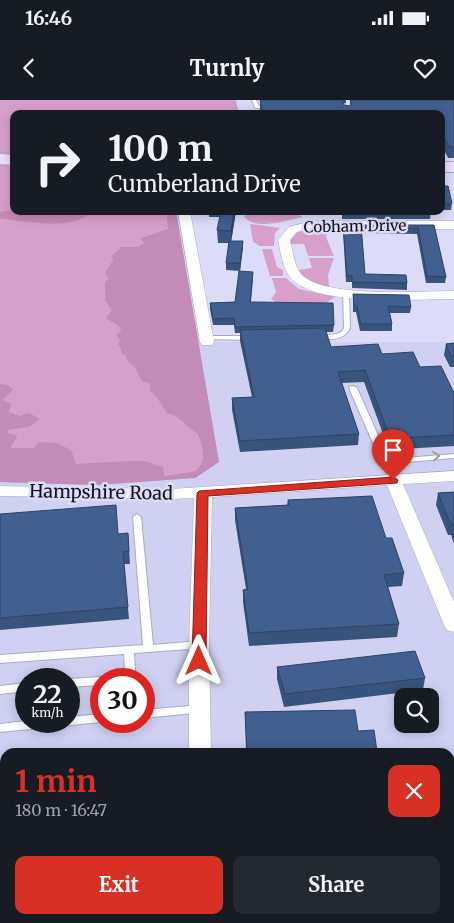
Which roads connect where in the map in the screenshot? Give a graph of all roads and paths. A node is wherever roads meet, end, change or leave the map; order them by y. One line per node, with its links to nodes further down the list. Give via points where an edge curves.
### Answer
1 (254, 100): 2 (lane, via 257,107)
2 (276, 106)
3 (185, 215): 9 (street)
4 (454, 225): 5 (street, Cobham Drive, via 317,224 301,226 286,234 284,240 289,262 298,278 315,289)
5 (346, 292): 6 (street, Cobham Drive); 7 (lane, via 345,333)
6 (454, 295)
7 (306, 337)
8 (260, 338): 9 (lane)
9 (207, 340)
10 (353, 388): 12 (lane)
11 (454, 456): 12 (lane, one-way to 11, via 388,464 393,461)
12 (390, 474): 13 (street, Hampshire Road); 15 (street, Hampshire Road); 17 (street)
13 (454, 476)
14 (0, 491): 15 (street, Hampshire Road, via 126,495)
15 (203, 493): 18 (street)
16 (137, 516): 19 (lane)
17 (454, 625)
18 (199, 645): 19 (lane); 25 (street)
19 (148, 649): 20 (lane)
20 (129, 650): 21 (lane); 22 (lane)
21 (0, 659)
22 (130, 668)
23 (15, 688): 24 (lane)
24 (0, 690)
25 (200, 709): 26 (lane); 29 (street)
26 (155, 713)
27 (90, 719): 28 (lane)
28 (0, 728)
29 (200, 748)

